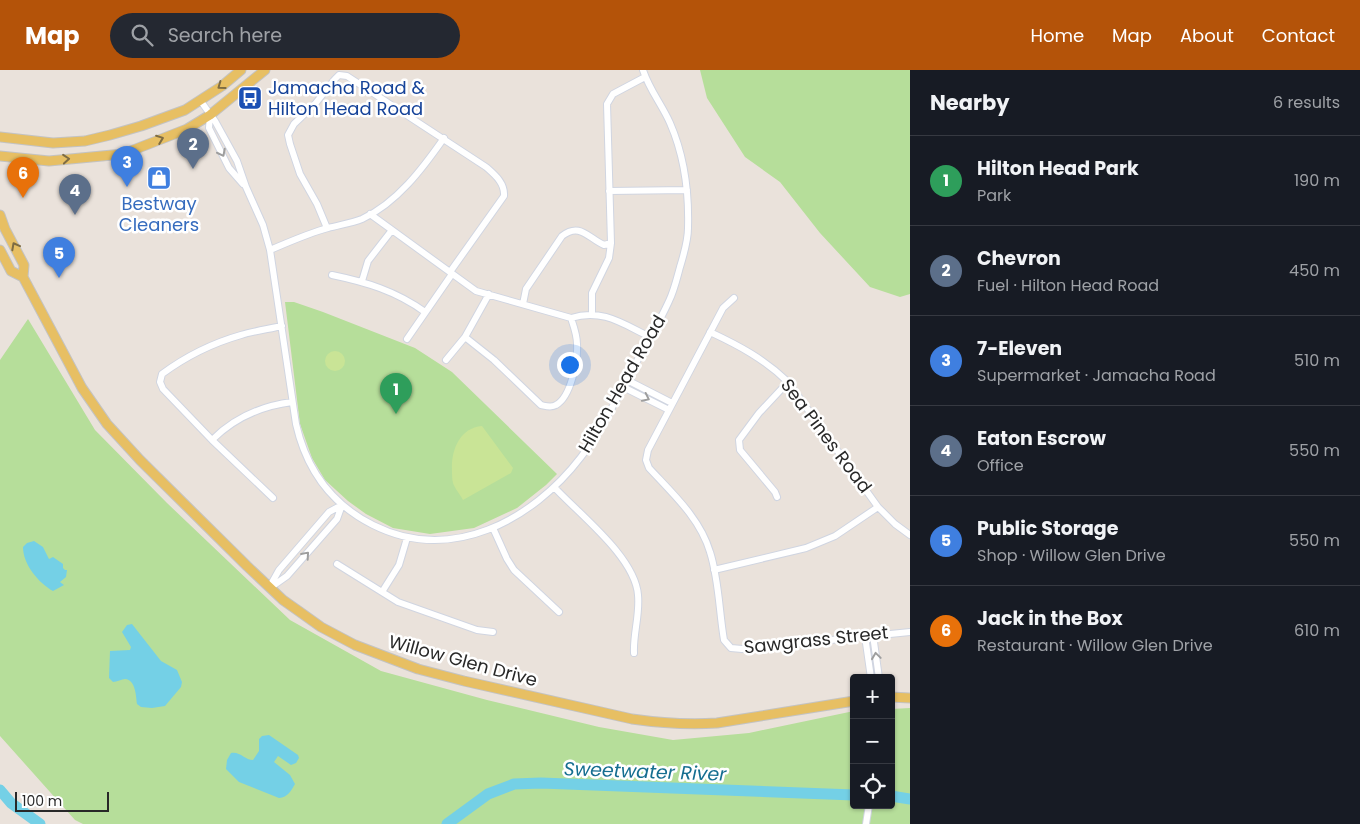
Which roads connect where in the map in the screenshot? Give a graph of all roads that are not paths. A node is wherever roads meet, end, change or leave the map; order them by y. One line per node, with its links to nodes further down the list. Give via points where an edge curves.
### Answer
1 (241, 70): 4 (main road, one-way to 4)
2 (265, 70): 5 (main road)
3 (644, 73): 10 (street, Hilton Head Road, via 670,123); 11 (street, via 613,94 607,104)
4 (200, 100): 5 (street, Hilton Head Road); 6 (main road, via 185,110 141,126 84,141 53,143)
5 (210, 115): 8 (main road, one-way to 5, via 49,161 123,154 188,129); 9 (street, Hilton Head Road, via 237,161); 9 (street, Hilton Head Road, one-way to 9, via 209,128 229,168)
6 (0, 137)
7 (444, 138): 12 (street, via 398,192); 14 (street, via 347,76 335,78 288,135 300,174); 19 (street, via 486,167 504,189 504,196)
8 (0, 156)
9 (246, 187): 18 (street, Hilton Head Road)
10 (687, 190): 11 (street); 32 (street, Hilton Head Road, via 685,249 670,300)
11 (609, 191): 16 (street)
12 (370, 214): 14 (street, via 360,220); 15 (street)
13 (0, 215): 21 (main road, Willow Glen Drive, one-way to 13, via 24,265)
14 (326, 228): 18 (street)
15 (392, 230): 19 (street); 22 (street, via 368,261)
16 (611, 243): 25 (street, via 604,245 579,230 569,231 562,236 526,290); 27 (street, via 609,258 592,293)
17 (0, 250): 21 (main road, Willow Glen Drive, via 11,271)
18 (270, 250): 29 (street, Hilton Head Road)
19 (451, 273): 23 (street, via 476,291); 26 (street)
20 (332, 275): 22 (street)
21 (23, 277): 52 (main road, Willow Glen Drive, via 82,388 107,424)
22 (362, 282): 26 (street, via 388,290)
23 (489, 294): 25 (street); 31 (street)
24 (734, 298): 30 (street, Sawgrass Street, via 722,308)
25 (523, 304): 28 (street)
26 (425, 312): 33 (street)
27 (592, 314): 28 (street); 32 (street, via 607,316)
28 (571, 318): 31 (street, via 578,346 573,378 561,401 549,407 540,405)
29 (282, 326): 38 (street, Hilton Head Road); 41 (street, via 240,335 178,361 162,374 160,382 163,389)
30 (710, 332): 36 (street, Sea Pines Road, via 747,350); 39 (street, Sawgrass Street)
31 (465, 337): 34 (street)
32 (650, 337): 35 (street, Hilton Head Road)
33 (407, 338)
34 (446, 360)
35 (627, 380): 37 (street, Hilton Head Road); 39 (street)
36 (788, 382): 43 (street, via 739,440 740,450); 46 (street, Sea Pines Road)
37 (623, 387): 40 (street, one-way to 40); 42 (street, Hilton Head Road, via 602,427)
38 (292, 402): 41 (street, via 247,414); 45 (street, Hilton Head Road, via 308,460 325,488)
39 (672, 403): 40 (street, Sawgrass Street)
40 (669, 410): 51 (street, Sawgrass Street, via 646,460 649,468 697,524 707,543)
41 (212, 440): 44 (street)
42 (554, 487): 47 (street, Hilton Head Road, via 521,513); 59 (street, via 618,552 633,574 639,604)
43 (777, 497)
44 (272, 498)
45 (342, 505): 49 (street, Hilton Head Road, via 373,526); 52 (street, via 330,512 279,570); 52 (street, one-way to 45, via 287,576 337,519)
46 (878, 507): 48 (street, Sea Pines Road); 51 (street, via 835,536 806,548)
47 (493, 528): 49 (street, Hilton Head Road, via 454,539); 54 (street, via 514,570)
48 (910, 534)
49 (407, 538): 53 (street, via 399,565)
50 (337, 564): 53 (street)
51 (714, 570): 58 (street, Sawgrass Street, via 724,640 731,648)
52 (270, 588): 64 (main road, Willow Glen Drive, via 322,627 394,661 449,678 632,719 674,724 717,723)
53 (382, 592): 55 (street, via 402,603 477,630)
54 (559, 612)
55 (493, 632)
56 (910, 632): 57 (street, Sawgrass Street)
57 (873, 635): 58 (street, Sawgrass Street); 61 (street, one-way to 57)
58 (865, 636): 60 (street)
59 (634, 653)
60 (870, 674)
61 (878, 674)
62 (895, 698): 63 (main road)
63 (910, 698)
64 (850, 702)
65 (868, 809): 66 (street)
66 (866, 824)

